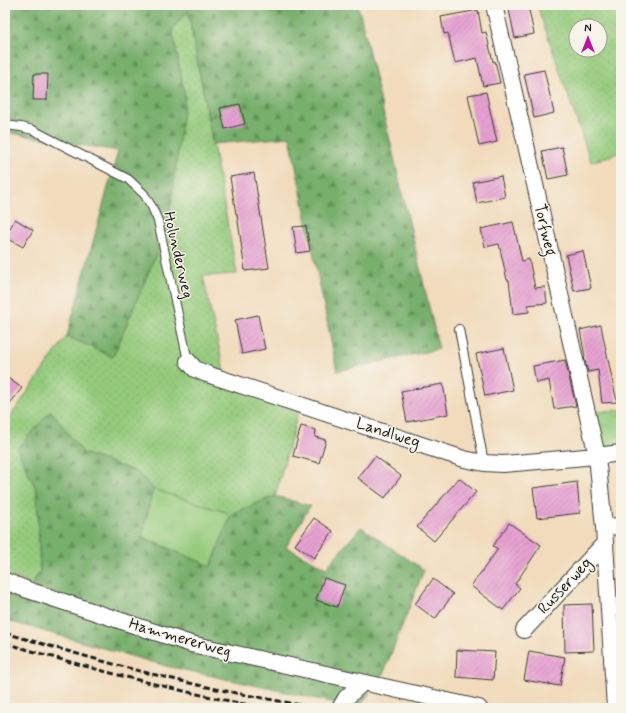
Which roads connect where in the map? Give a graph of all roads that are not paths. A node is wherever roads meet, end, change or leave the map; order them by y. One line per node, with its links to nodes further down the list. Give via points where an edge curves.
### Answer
1 (494, 5): 6 (street, Torfweg)
2 (5, 125): 4 (lane, Holunderweg, via 33,130 128,179 144,194 158,221)
3 (460, 329): 7 (lane)
4 (188, 361): 7 (street, Landlweg, via 195,369 207,374 464,459)
5 (621, 453): 6 (street, Landlweg)
6 (597, 456): 7 (street, Landlweg, via 503,464); 9 (street, Torfweg)
7 (484, 463)
8 (621, 526): 9 (street)
9 (604, 527): 10 (street, Torfweg)
10 (605, 543): 12 (street, Russerweg); 16 (street, Torfweg)
11 (5, 581): 13 (street, Hammererweg, via 191,644)
12 (524, 630)
13 (358, 682): 14 (street, via 359,686); 15 (street, Hammererweg)
14 (340, 708)
15 (478, 708)
16 (615, 708)

